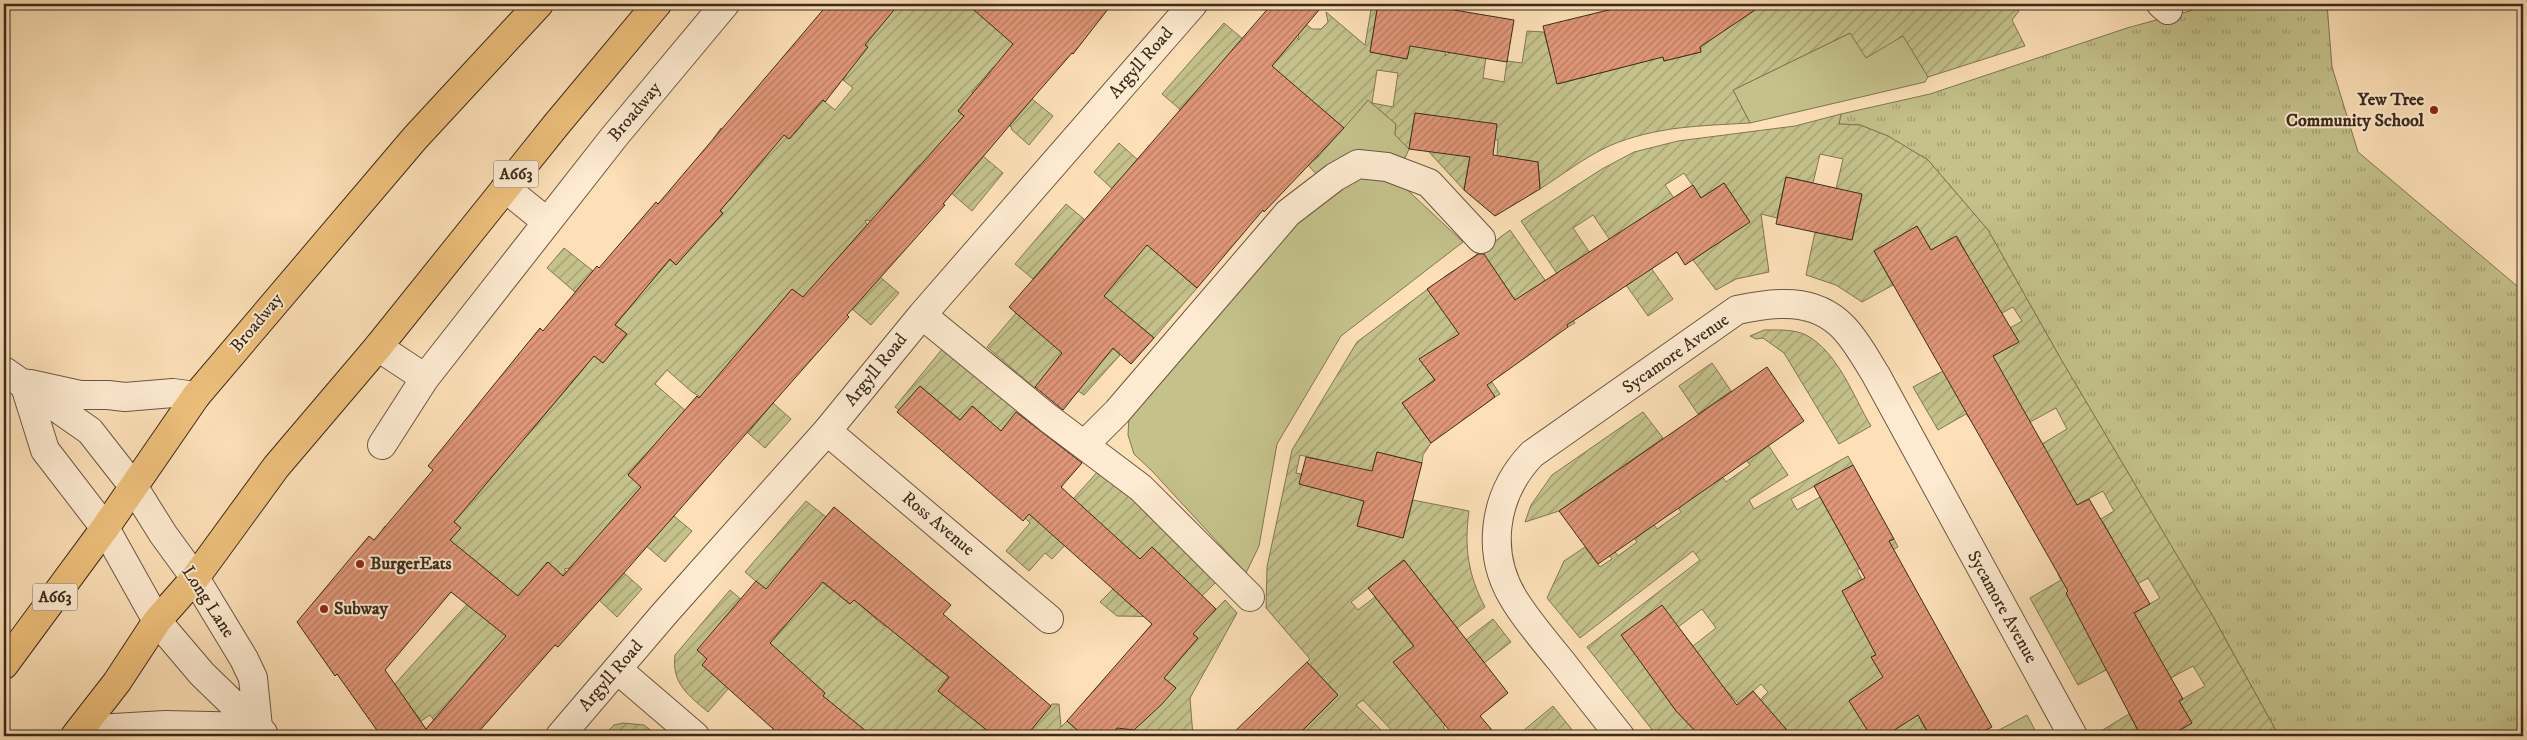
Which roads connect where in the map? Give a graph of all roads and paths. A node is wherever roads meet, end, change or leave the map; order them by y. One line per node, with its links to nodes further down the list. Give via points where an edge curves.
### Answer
1 (539, 4): 12 (highway, Broadway / A663, via 415,138)
2 (657, 4): 5 (highway, A663)
3 (725, 4): 6 (street, Broadway)
4 (1193, 4): 8 (street, Argyll Road)
5 (505, 188): 6 (street); 9 (highway, A663)
6 (547, 222): 11 (street, Broadway)
7 (1480, 239): 14 (street, via 1429,184 1387,167 1358,164 1335,177 1288,213 1117,412)
8 (922, 314): 13 (street, Argyll Road); 14 (street, via 1048,418)
9 (378, 347): 11 (street); 18 (highway, A663, via 276,467)
10 (14, 377): 12 (street, via 80,395 126,397 173,393); 16 (street, Long Lane, via 90,431); 17 (street, via 45,450)
11 (425, 378): 15 (street, Broadway)
12 (196, 396): 16 (highway, Broadway / A663)
13 (827, 431): 20 (street, Ross Avenue); 23 (street, Argyll Road)
14 (1085, 444): 19 (street, via 1141,488)
15 (382, 445)
16 (133, 486): 17 (highway, Broadway / A663); 18 (street, Long Lane)
17 (105, 528): 21 (street); 22 (highway, Broadway / A663)
18 (195, 578): 21 (highway, A663); 24 (street, Long Lane, via 244,659 252,678)
19 (1250, 597)
20 (1049, 619)
21 (157, 622): 24 (street, via 202,674); 25 (highway, A663)
22 (4, 665)
23 (618, 670): 26 (street, Argyll Road); 27 (street)
24 (262, 732): 25 (street, via 165,725)
25 (78, 733)
26 (560, 736)
27 (695, 736)
28 (1620, 736): 29 (street, Sycamore Avenue, via 1516,603 1504,577 1496,541 1503,500 1510,482 1532,454 1724,319 1737,310 1787,303 1825,312 1843,327 1857,346)
29 (2073, 736)

